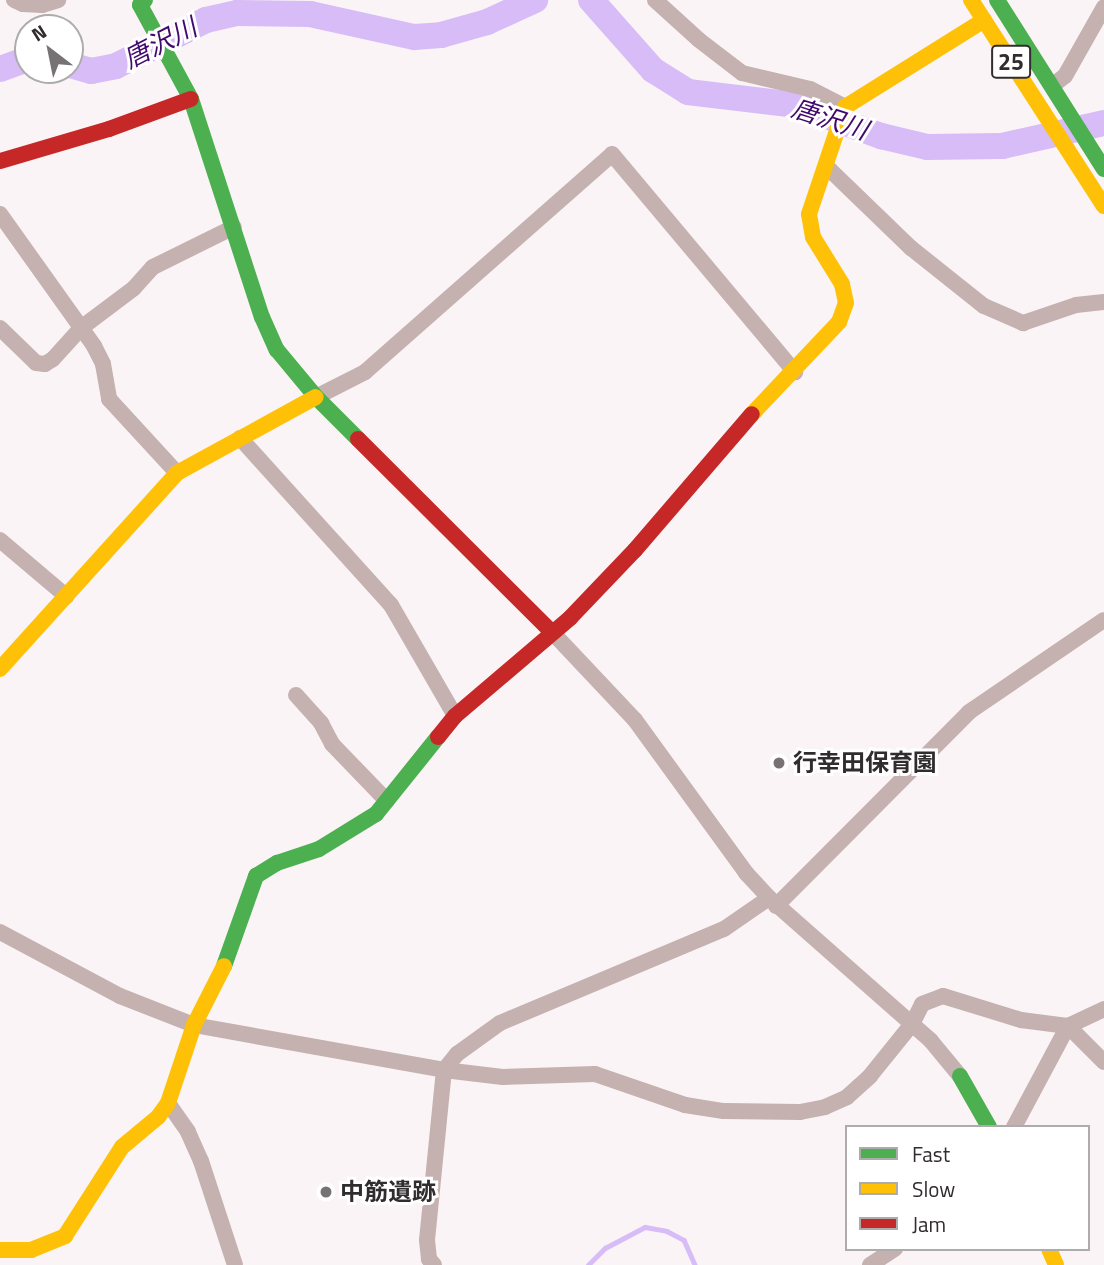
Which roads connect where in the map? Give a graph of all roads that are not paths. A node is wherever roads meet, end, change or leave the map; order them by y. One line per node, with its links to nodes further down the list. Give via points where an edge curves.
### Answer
1 (14, 0): 2 (street, via 41,5)
2 (58, 0)
3 (655, 0): 11 (street, via 742,73 810,89)
4 (971, 0): 8 (street, 25)
5 (998, 0): 9 (street, 25)
6 (140, 2): 10 (street)
7 (1104, 7): 9 (street, via 1065,76)
8 (984, 19): 11 (street); 15 (street, 25)
9 (1052, 86): 12 (street, 25)
10 (191, 99): 13 (street); 17 (street)
11 (845, 107): 14 (street)
12 (1099, 157)
13 (0, 162)
14 (827, 167): 18 (street, via 911,248 984,306 1023,323 1076,304); 21 (street, via 809,214 809,228 842,284 846,303 839,322)
15 (1104, 206)
16 (0, 214): 20 (street)
17 (234, 227): 20 (street, via 153,267 134,288); 22 (street, via 277,351)
18 (1104, 302)
19 (0, 328): 20 (street, via 36,363 45,364)
20 (81, 328): 24 (street, via 103,364 108,400)
21 (795, 372): 22 (street, via 612,154 365,372); 28 (street, via 741,425 635,550)
22 (316, 397): 23 (street); 28 (street)
23 (240, 438): 24 (street); 31 (street, via 391,605)
24 (177, 473): 26 (street)
25 (0, 540): 26 (street)
26 (66, 596): 29 (street)
27 (1104, 620): 33 (street, via 970,712)
28 (552, 632): 31 (street); 33 (street, via 635,720 746,873)
29 (0, 669)
30 (296, 695): 32 (street, via 321,723 332,744)
31 (455, 716): 32 (street)
32 (387, 801): 37 (street, via 376,814 318,849 277,863 256,876 224,967)
33 (773, 902): 36 (street); 40 (street, via 724,929 500,1024 457,1054)
34 (0, 932): 37 (street, via 120,996)
35 (1104, 1009): 38 (street)
36 (912, 1024): 38 (street, via 922,1004 943,996 1021,1020); 40 (street, via 847,1097 800,1112 724,1111 685,1105 595,1074 503,1077); 42 (street, via 960,1076)
37 (194, 1025): 40 (street); 41 (street)
38 (1068, 1026): 39 (street); 43 (street)
39 (1104, 1062)
40 (444, 1070): 46 (street, via 427,1240)
41 (168, 1103): 44 (street, via 122,1147 65,1236 31,1250); 47 (street, via 201,1161)
42 (988, 1125)
43 (1015, 1125)
44 (0, 1250)
45 (893, 1256): 48 (street)
46 (431, 1263)
47 (235, 1265)
48 (870, 1265)

